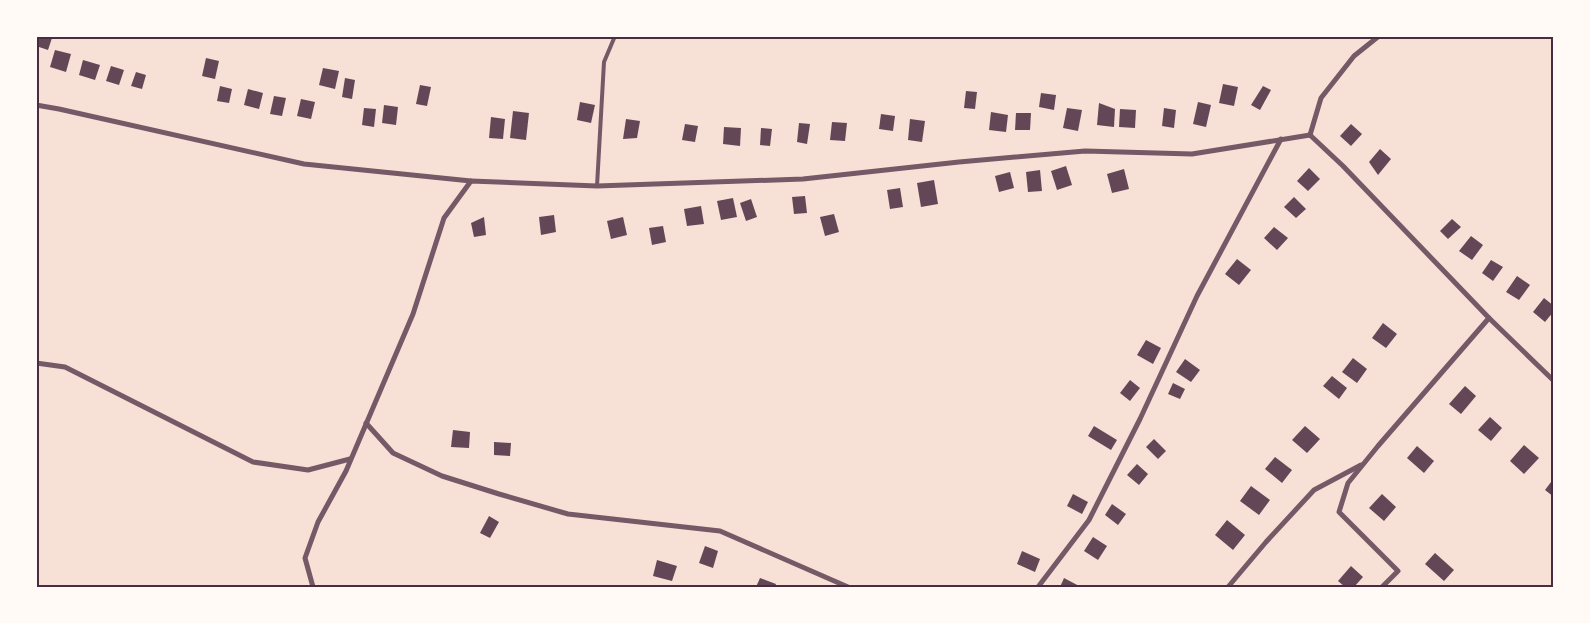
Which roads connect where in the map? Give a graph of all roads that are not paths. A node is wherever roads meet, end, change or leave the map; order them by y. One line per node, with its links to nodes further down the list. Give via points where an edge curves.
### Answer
1 (615, 36): 7 (lane, via 604,62)
2 (1379, 36): 4 (street, via 1354,56 1321,98)
3 (36, 105): 6 (street, via 304,164)
4 (1310, 135): 5 (street); 8 (street)
5 (1281, 139): 7 (street, via 1192,154 1085,151 803,179); 16 (street, via 1198,296 1089,520)
6 (470, 181): 7 (street); 11 (street, via 444,218 413,314)
7 (598, 186)
8 (1489, 318): 10 (street); 13 (street)
9 (36, 363): 12 (street, via 64,367 253,462 308,470)
10 (1554, 381)
11 (366, 423): 12 (street); 15 (street, via 393,453 442,476 568,514 720,531)
12 (350, 460): 14 (street, via 318,522 305,558)
13 (1364, 463): 17 (street, via 1314,490); 18 (street, via 1348,483 1338,512 1398,571)
14 (313, 587)
15 (848, 587)
16 (1038, 587)
17 (1228, 587)
18 (1382, 587)

